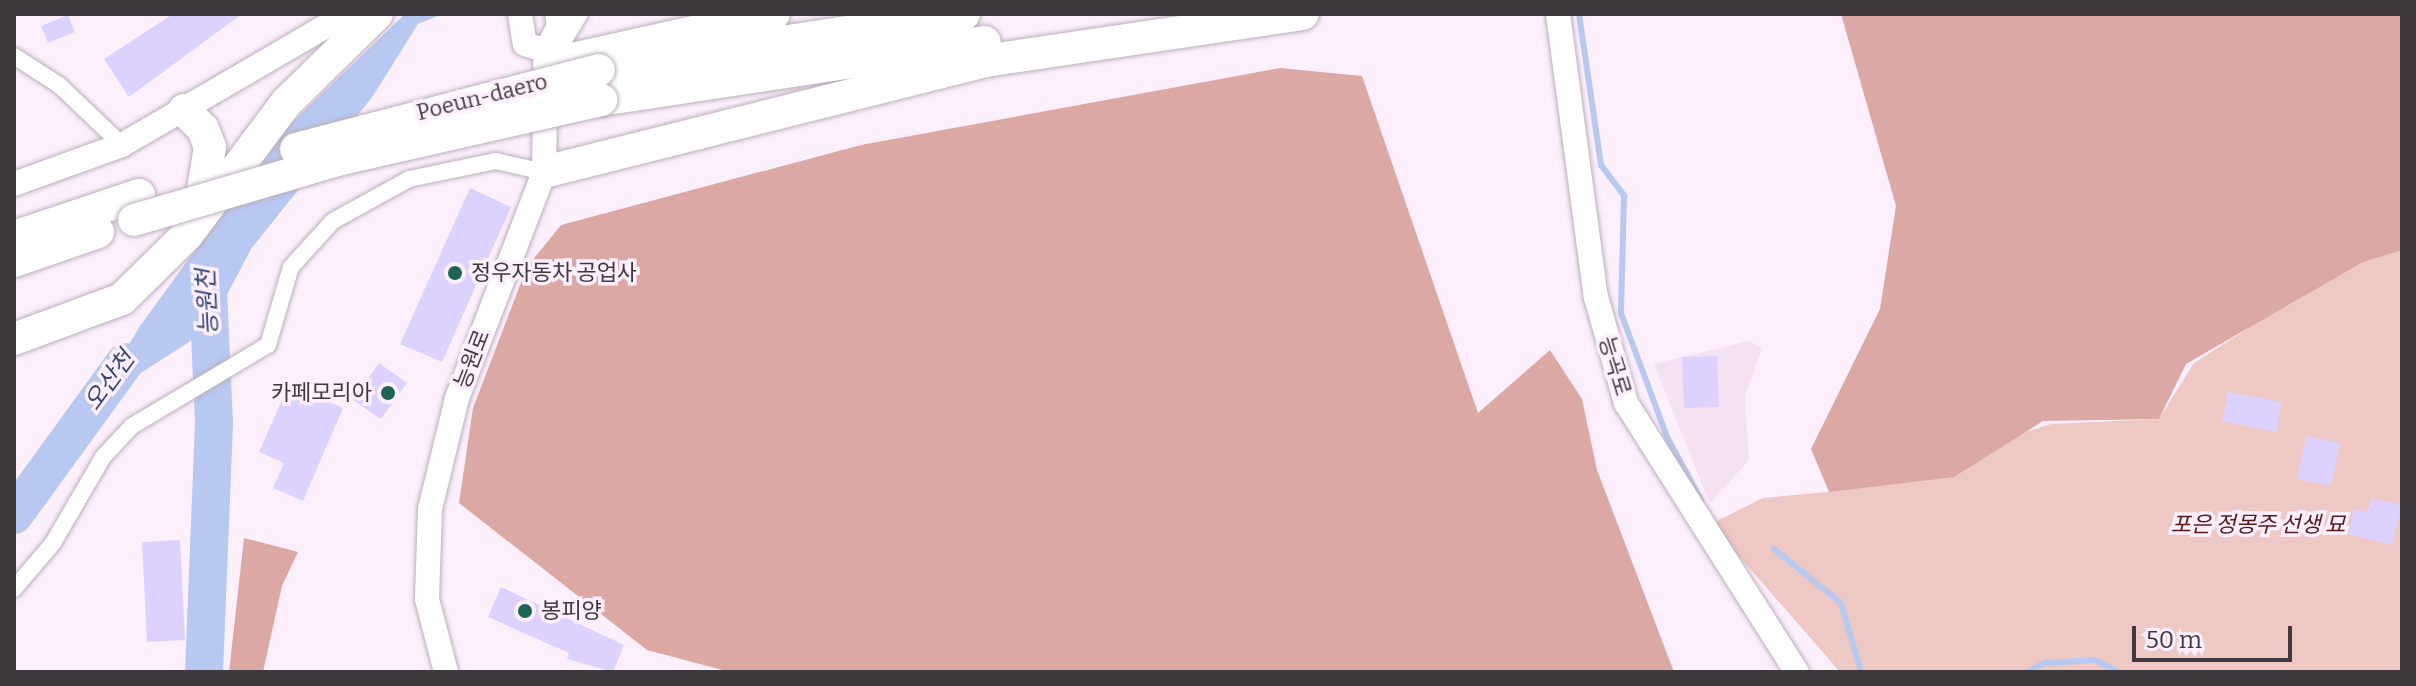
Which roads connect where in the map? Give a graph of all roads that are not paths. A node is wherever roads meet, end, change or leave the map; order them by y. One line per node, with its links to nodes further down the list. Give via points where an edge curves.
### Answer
1 (347, 14): 13 (street)
2 (377, 14): 18 (highway, via 287,102)
3 (520, 14): 10 (street)
4 (774, 14): 10 (highway)
5 (964, 14): 12 (highway)
6 (1191, 14): 12 (highway)
7 (1303, 14): 15 (highway, via 1021,54)
8 (1558, 14): 24 (street, 능곡로, via 1596,297 1626,403)
9 (565, 18): 10 (street, 능원로)
10 (540, 53): 15 (street, 능원로)
11 (14, 56): 14 (street, via 59,85)
12 (600, 85): 17 (highway, bridge, via 341,159)
13 (184, 110): 14 (street); 18 (highway, via 203,129 210,147)
14 (122, 145): 16 (street)
15 (544, 172): 22 (street, via 496,161 409,179 333,221 291,267 266,346 132,426 103,457 53,543); 23 (street, 능원로, via 440,453 427,547 427,599)
16 (14, 184)
17 (137, 207): 19 (highway); 20 (highway)
18 (196, 224): 21 (highway, via 122,299)
19 (14, 237)
20 (14, 261)
21 (14, 339)
22 (14, 589)
23 (446, 672)
24 (1797, 672)

